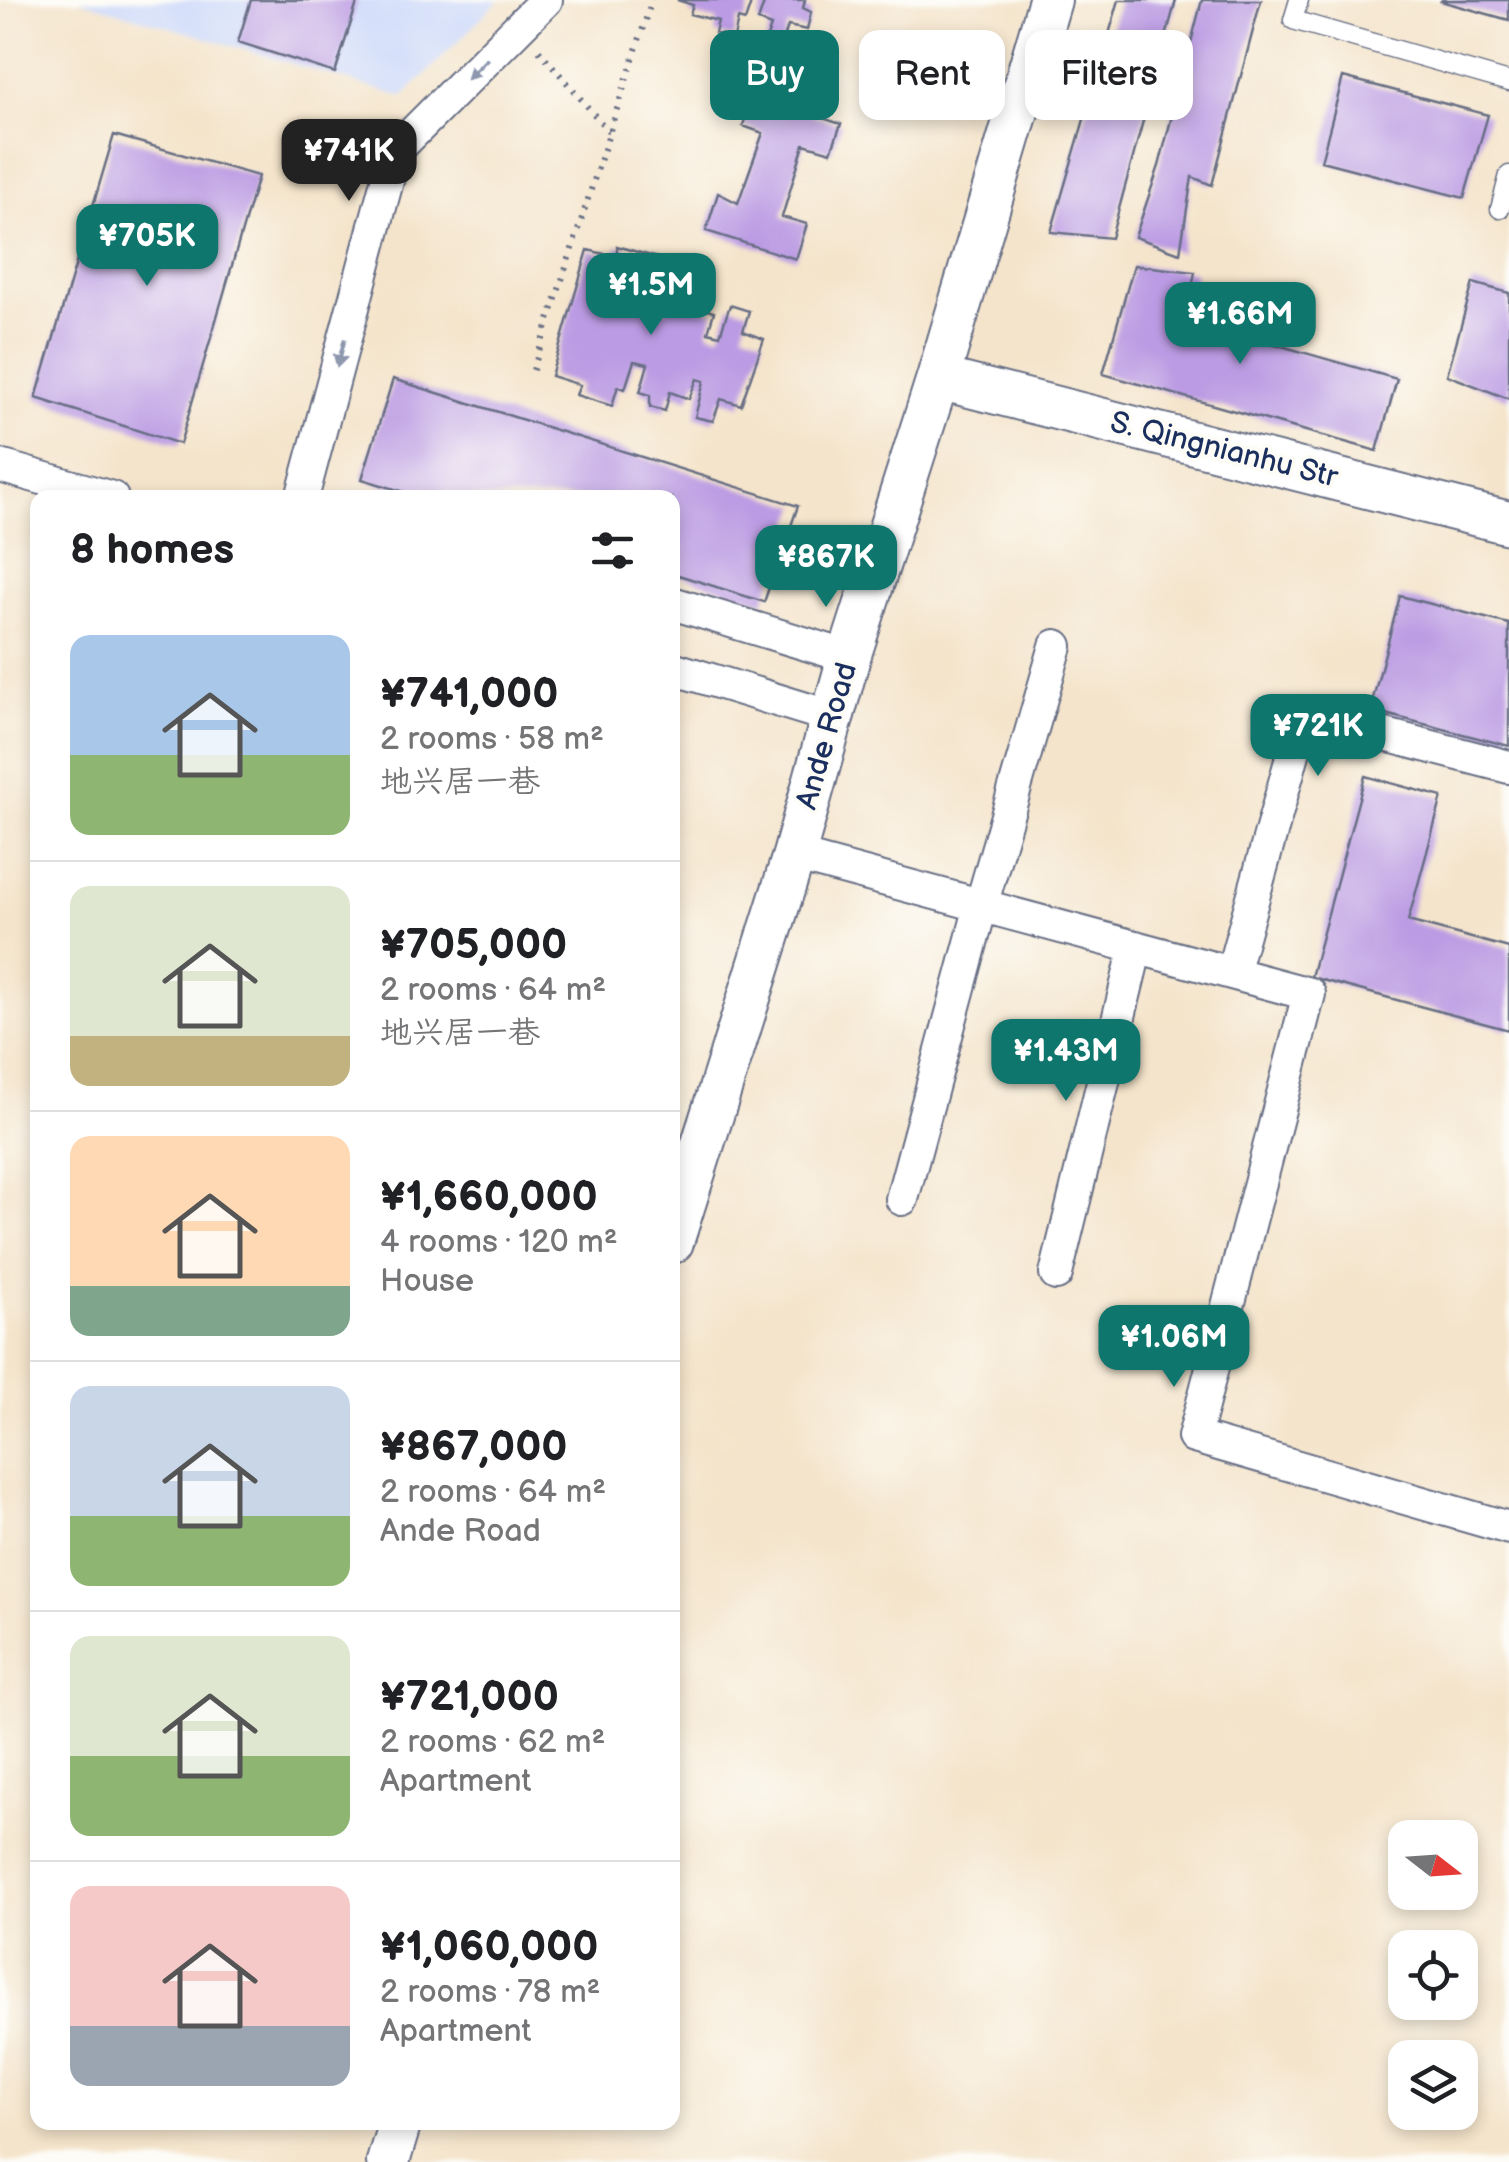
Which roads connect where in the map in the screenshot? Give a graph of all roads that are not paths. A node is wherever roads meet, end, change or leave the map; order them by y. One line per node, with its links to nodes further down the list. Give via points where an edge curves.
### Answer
1 (546, 0): 10 (street, one-way to 10, via 395,151)
2 (1050, 0): 7 (street, Ande Road)
3 (1299, 0): 4 (lane, via 1293,20)
4 (1509, 82)
5 (1509, 175): 6 (lane)
6 (1500, 210)
7 (938, 378): 11 (street, S. Qingnianhu Str); 14 (street, Ande Road)
8 (0, 466): 9 (street)
9 (84, 490)
10 (313, 490)
11 (1509, 523)
12 (680, 605): 14 (street)
13 (1056, 646): 19 (street)
14 (849, 657): 16 (street, Ande Road)
15 (680, 670): 16 (street)
16 (832, 718): 18 (street, Ande Road)
17 (1509, 767): 21 (street, via 1304,714)
18 (794, 855): 19 (street); 23 (street, Ande Road)
19 (981, 906): 20 (street); 22 (street)
20 (1136, 948): 21 (street); 24 (street)
21 (1232, 973): 25 (street, via 1309,994 1194,1437)
22 (902, 1199)
23 (680, 1217)
24 (1056, 1274)
25 (1509, 1528)
26 (398, 2130): 27 (street)
27 (388, 2162)

